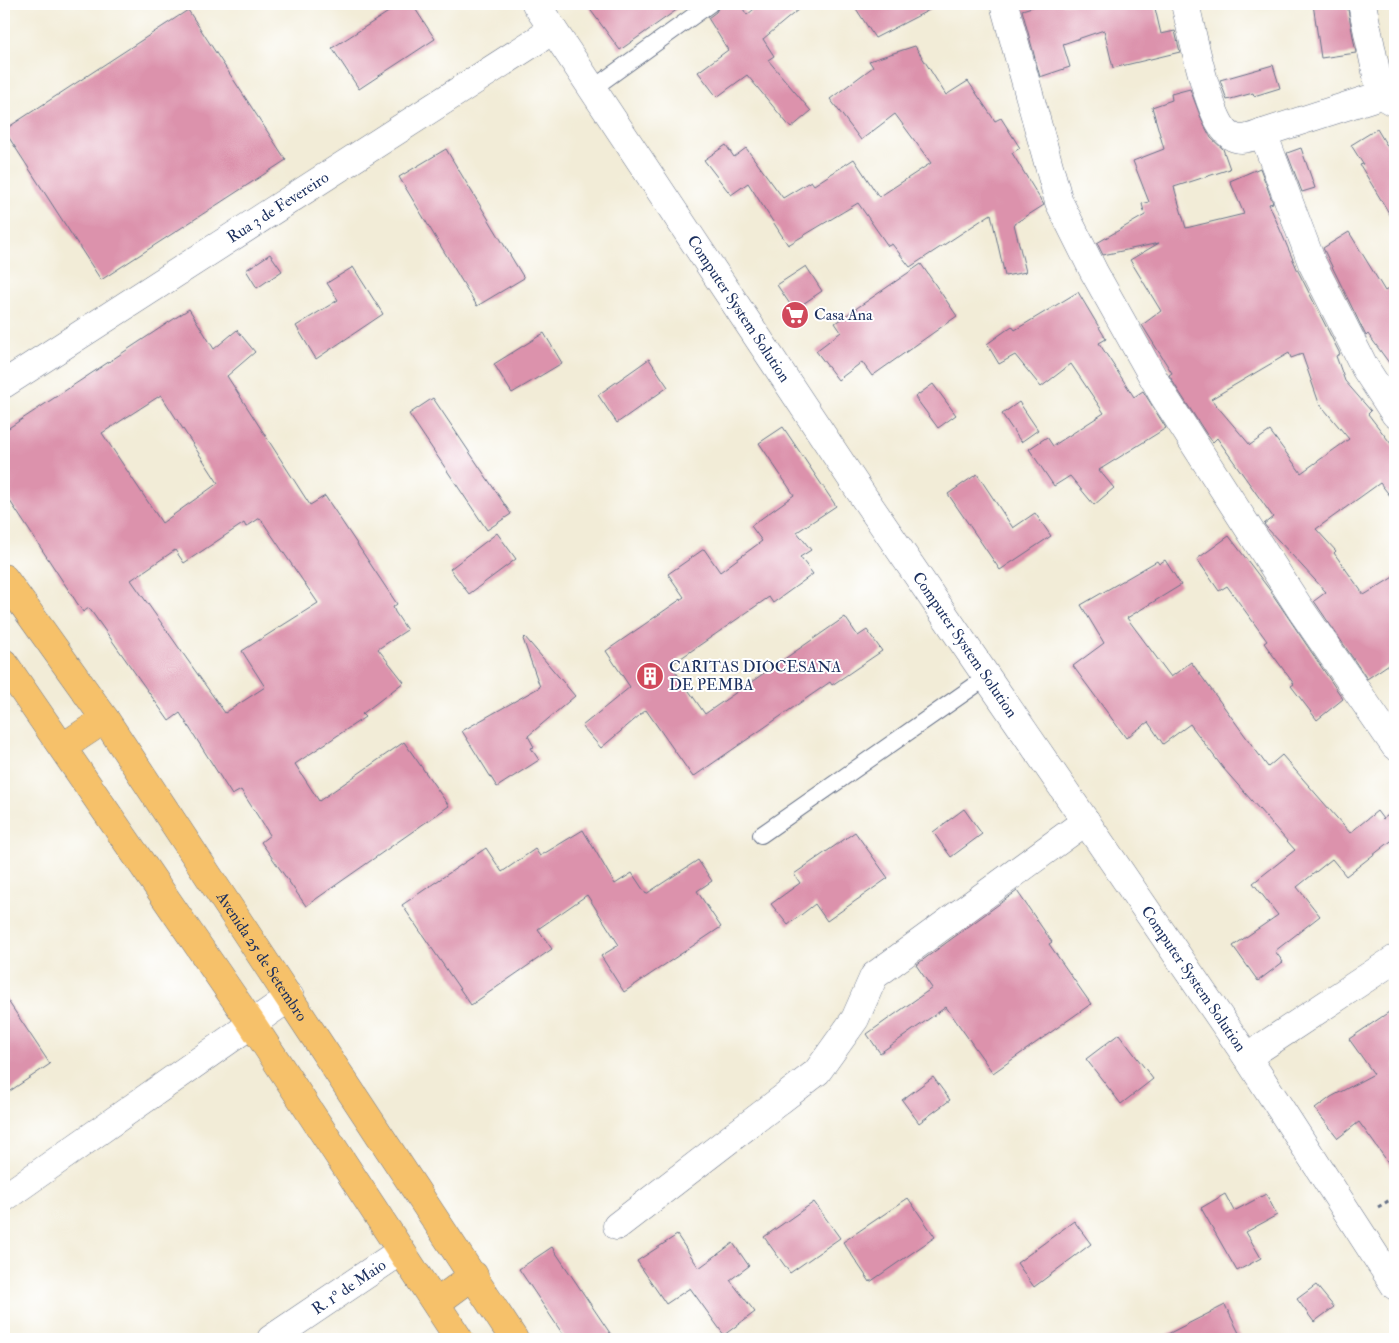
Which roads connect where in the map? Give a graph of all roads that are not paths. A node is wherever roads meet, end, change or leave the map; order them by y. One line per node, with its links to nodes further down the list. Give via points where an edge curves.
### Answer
1 (536, 4): 6 (street, Computer System Solution)
2 (710, 4): 7 (lane)
3 (1004, 4): 16 (street, via 1059,202 1094,272 1168,403 1301,610)
4 (1185, 4): 9 (street, via 1217,118 1232,137 1242,140)
5 (1362, 4): 8 (street)
6 (553, 30): 7 (street, Computer System Solution); 10 (street, Rua 3 de Fevereiro)
7 (592, 89): 14 (street, Computer System Solution)
8 (1388, 99): 9 (street)
9 (1263, 133): 11 (street, via 1312,262 1365,368)
10 (4, 384)
11 (1395, 414)
12 (4, 578): 15 (highway, Avenida 25 de Setembro)
13 (4, 663): 17 (highway)
14 (987, 677): 18 (street, Computer System Solution); 19 (lane)
15 (105, 719): 17 (highway); 21 (highway, Avenida 25 de Setembro)
16 (1395, 746)
17 (63, 747): 22 (highway)
18 (1086, 821): 23 (street, Computer System Solution); 25 (street, via 874,976 855,1019 817,1072)
19 (761, 835)
20 (1395, 959): 23 (street)
21 (290, 997): 22 (street); 27 (highway, Avenida 25 de Setembro)
22 (252, 1024): 24 (street); 26 (highway)
23 (1247, 1057): 28 (street, Computer System Solution)
24 (4, 1198)
25 (618, 1226)
26 (401, 1251): 29 (highway); 30 (street, R. 1º de Maio)
27 (474, 1275): 29 (highway); 32 (highway, Avenida 25 de Setembro)
28 (1395, 1286)
29 (436, 1303): 31 (highway)
30 (271, 1339)
31 (459, 1339)
32 (514, 1339)

